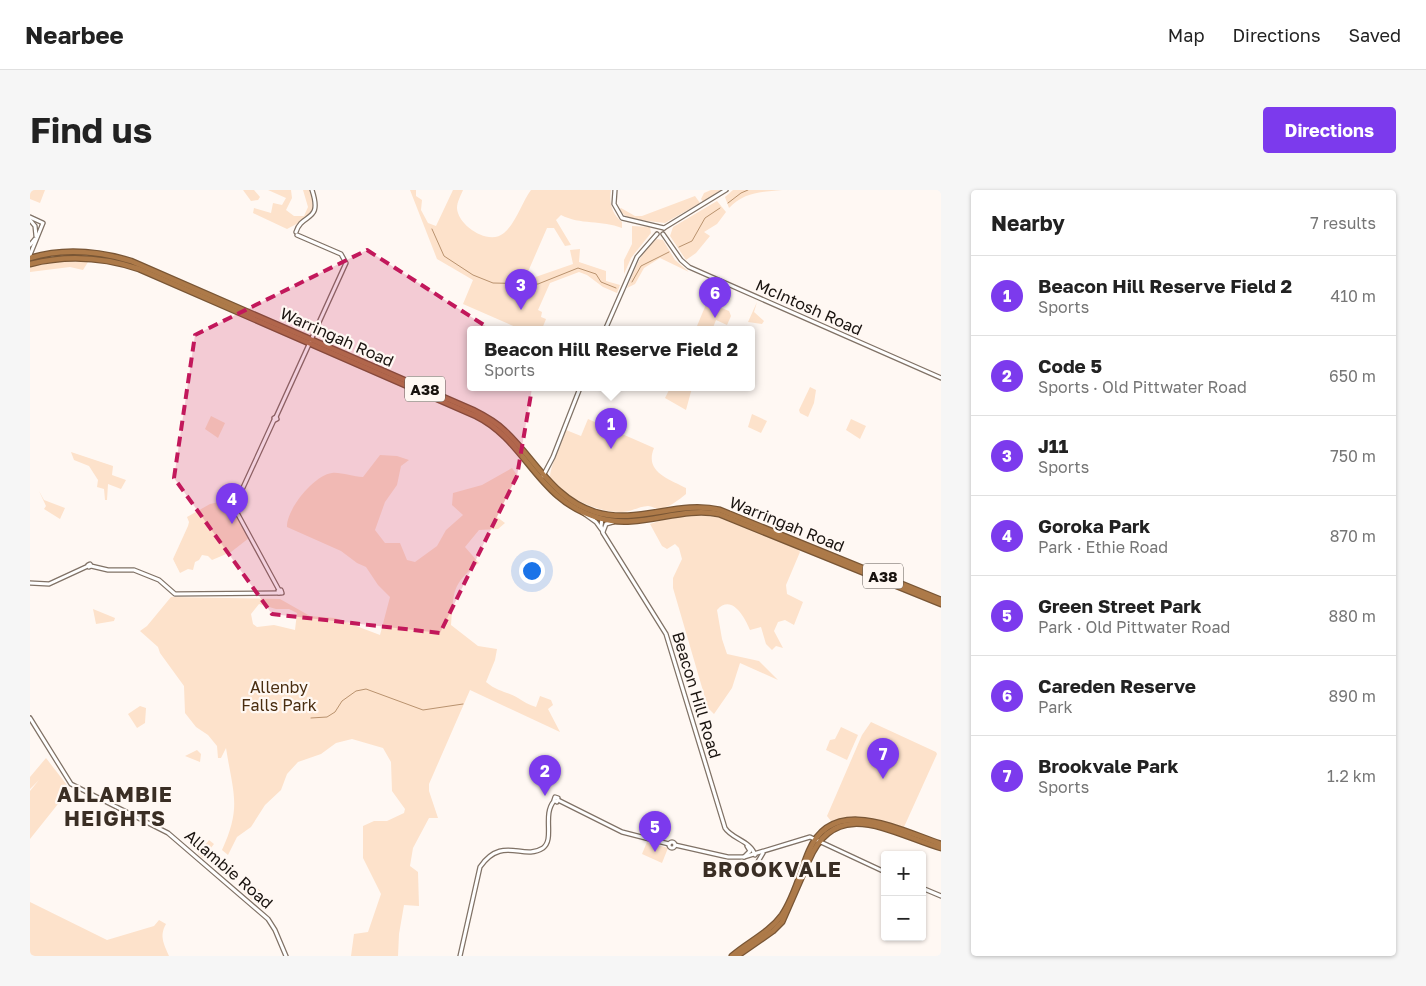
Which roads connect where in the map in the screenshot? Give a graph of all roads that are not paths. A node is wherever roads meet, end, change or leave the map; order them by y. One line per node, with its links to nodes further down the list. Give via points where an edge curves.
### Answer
1 (312, 190): 14 (street, via 315,211 299,225 296,234 345,258 344,268)
2 (615, 190): 5 (street, via 614,204 619,215)
3 (726, 190): 6 (street)
4 (30, 219): 9 (street); 9 (street, via 43,223)
5 (657, 228): 6 (street); 7 (street)
6 (664, 228): 8 (street)
7 (657, 234): 8 (street); 13 (street, via 637,257)
8 (663, 234): 15 (street, McIntosh Road, via 689,267)
9 (36, 238): 10 (street); 11 (street)
10 (30, 245)
11 (30, 256): 14 (highway, Warringah Road / A38, via 71,252 124,259)
12 (30, 264): 14 (highway, Warringah Road / A38, via 74,258 129,266)
13 (607, 326)
14 (310, 341): 17 (highway, Warringah Road / A38, via 488,418 510,436); 18 (highway, Warringah Road / A38, via 484,420 510,442); 25 (street, via 235,507 279,592 171,592 161,581 134,570 90,566 49,584)
15 (941, 378)
16 (579, 391): 17 (street)
17 (543, 476): 18 (street); 21 (highway, Warringah Road / A38, via 576,504)
18 (541, 481): 20 (highway, Warringah Road / A38, via 554,494)
19 (691, 509): 21 (highway, Warringah Road / A38); 22 (highway, Warringah Road / A38, via 640,521); 24 (highway, Warringah Road / A38, via 736,519)
20 (582, 512): 21 (highway, Warringah Road / A38); 23 (street, Warringah Road)
21 (602, 517): 22 (highway, Warringah Road / A38); 23 (street)
22 (616, 521): 23 (street, via 606,524)
23 (602, 530): 30 (street, Beacon Hill Road, via 666,634 725,828)
24 (865, 571): 26 (highway, Warringah Road / A38); 27 (highway, Warringah Road / A38)
25 (30, 582)
26 (941, 600)
27 (941, 604)
28 (30, 718): 40 (street, Allambie Road, via 71,784 167,832 268,919)
29 (816, 841): 31 (highway, via 836,826 860,822); 33 (street, via 806,837); 37 (street); 42 (highway, via 780,917); 43 (highway, via 782,922)
30 (747, 845): 32 (street, Beacon Hill Road); 35 (street, via 750,851)
31 (941, 846)
32 (751, 848): 33 (street); 34 (street, Beacon Hill Road)
33 (764, 852): 34 (street); 36 (street)
34 (755, 855): 35 (street)
35 (744, 857): 41 (street, via 728,857 622,832 556,800 548,813 549,836 545,846 536,850 500,851 480,867)
36 (756, 865)
37 (881, 870)
38 (926, 890): 39 (street)
39 (941, 896)
40 (285, 955)
41 (460, 956)
42 (732, 956)
43 (737, 956)

